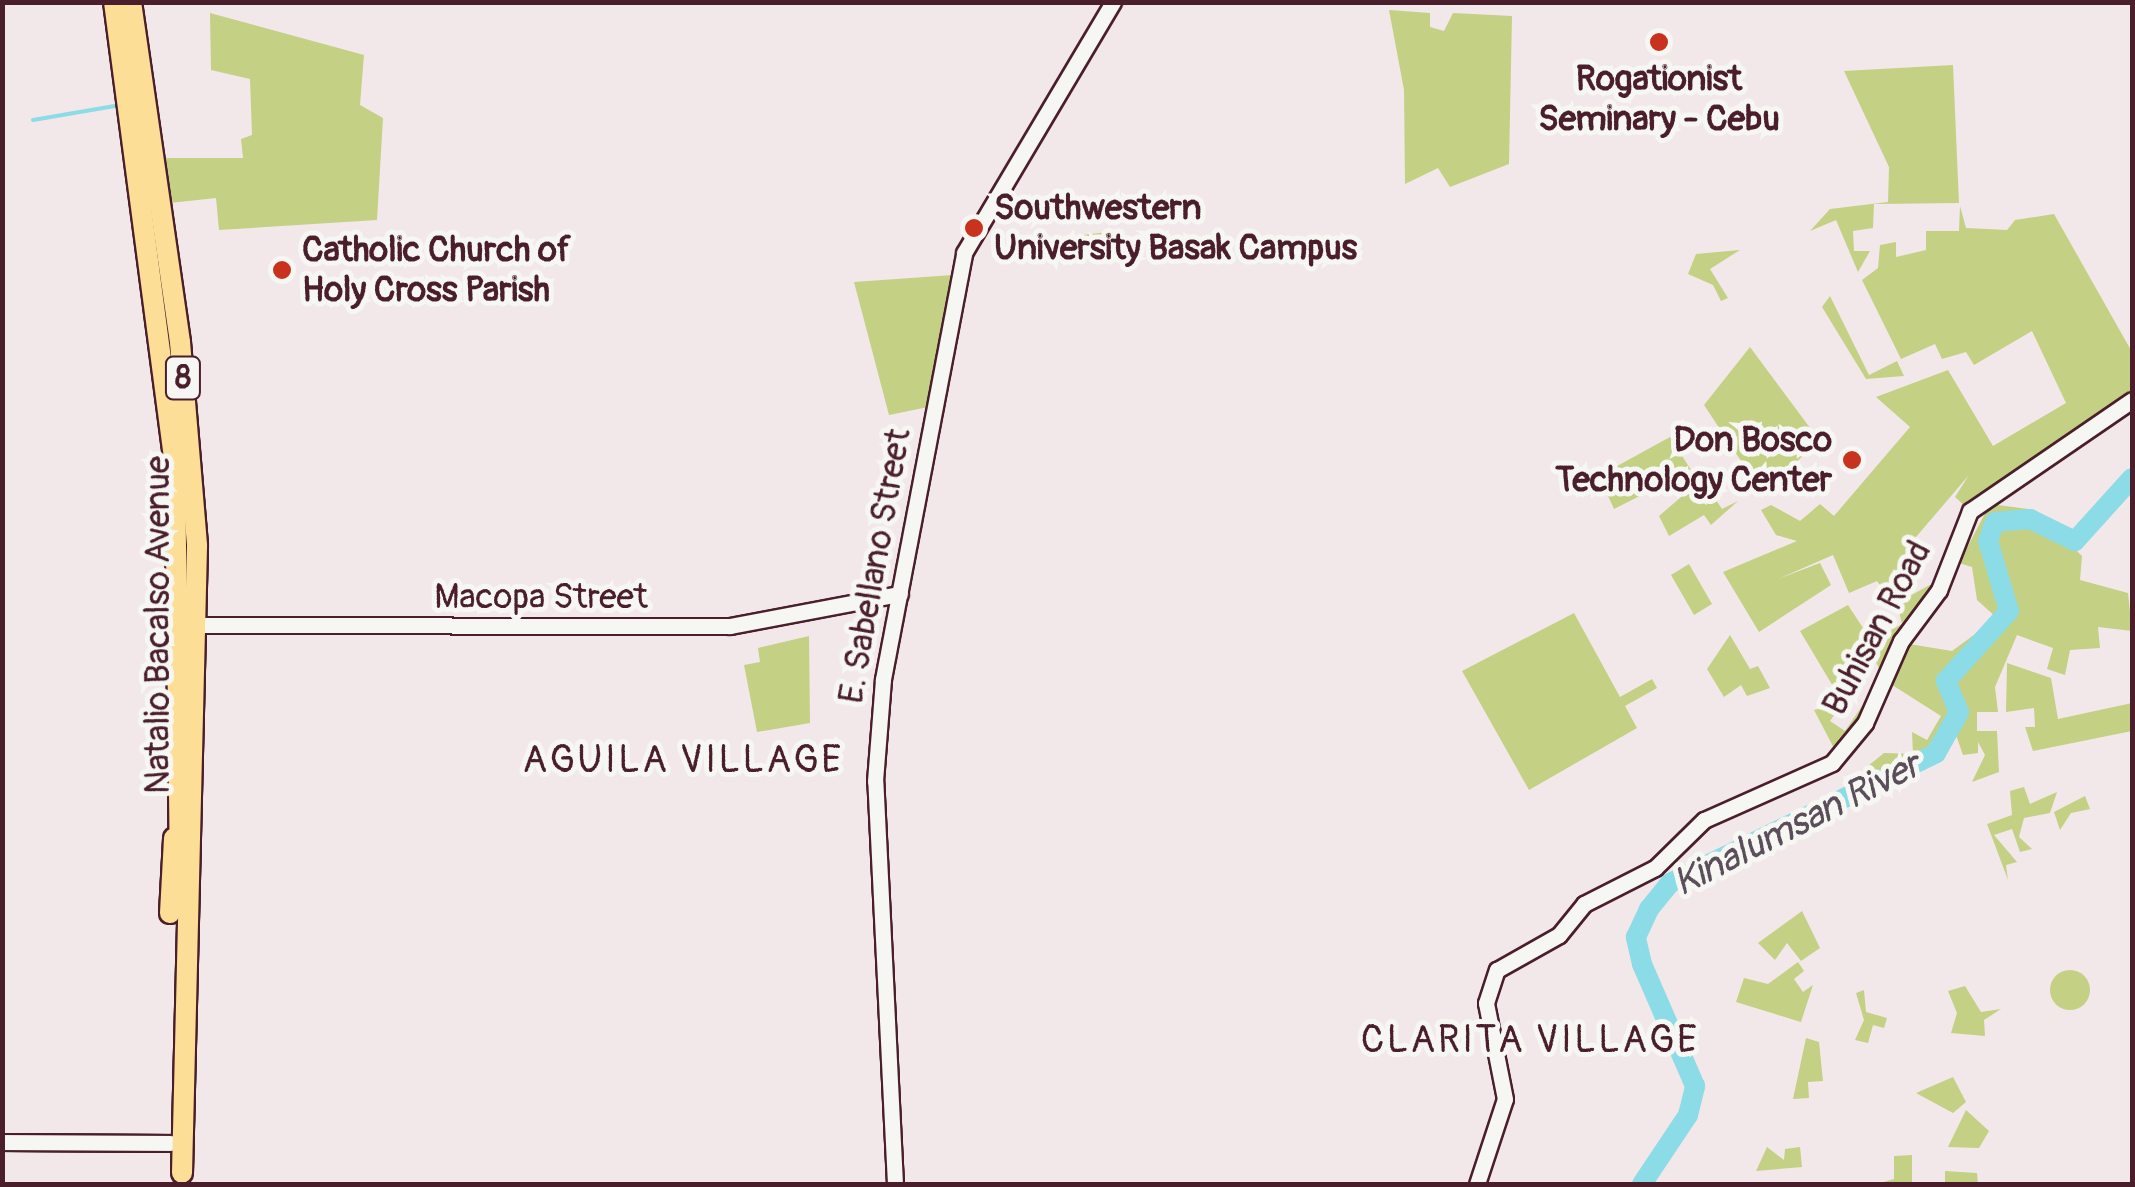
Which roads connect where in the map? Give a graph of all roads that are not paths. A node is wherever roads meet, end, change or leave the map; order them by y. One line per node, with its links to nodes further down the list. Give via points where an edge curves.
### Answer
1 (114, 2): 4 (main road, Natalio Bacalso Avenue / 8)
2 (130, 2): 4 (main road, Natalio Bacalso Avenue / 8)
3 (1112, 2): 6 (street, E. Sabellano Street, via 964,253)
4 (162, 283): 7 (main road, Natalio Bacalso Avenue / 8)
5 (2132, 400): 13 (street, Buhisan Road, via 1970,511 1939,590 1902,641 1865,723 1832,763 1704,820 1655,868 1584,904 1559,935 1497,970 1486,1003 1505,1099)
6 (900, 594): 7 (street, Macopa Street, via 730,626); 12 (street, E. Sabellano Street, via 875,780)
7 (187, 625): 8 (main road, Natalio Bacalso Avenue / 8)
8 (184, 828): 10 (main road, Natalio Bacalso Avenue / 8); 11 (main road, Natalio Bacalso Avenue / 8); 11 (main road, Natalio Bacalso Avenue / 8)
9 (2, 1142): 10 (street)
10 (170, 1143): 11 (main road, Natalio Bacalso Avenue / 8)
11 (181, 1181)
12 (895, 1184)
13 (1477, 1184)

